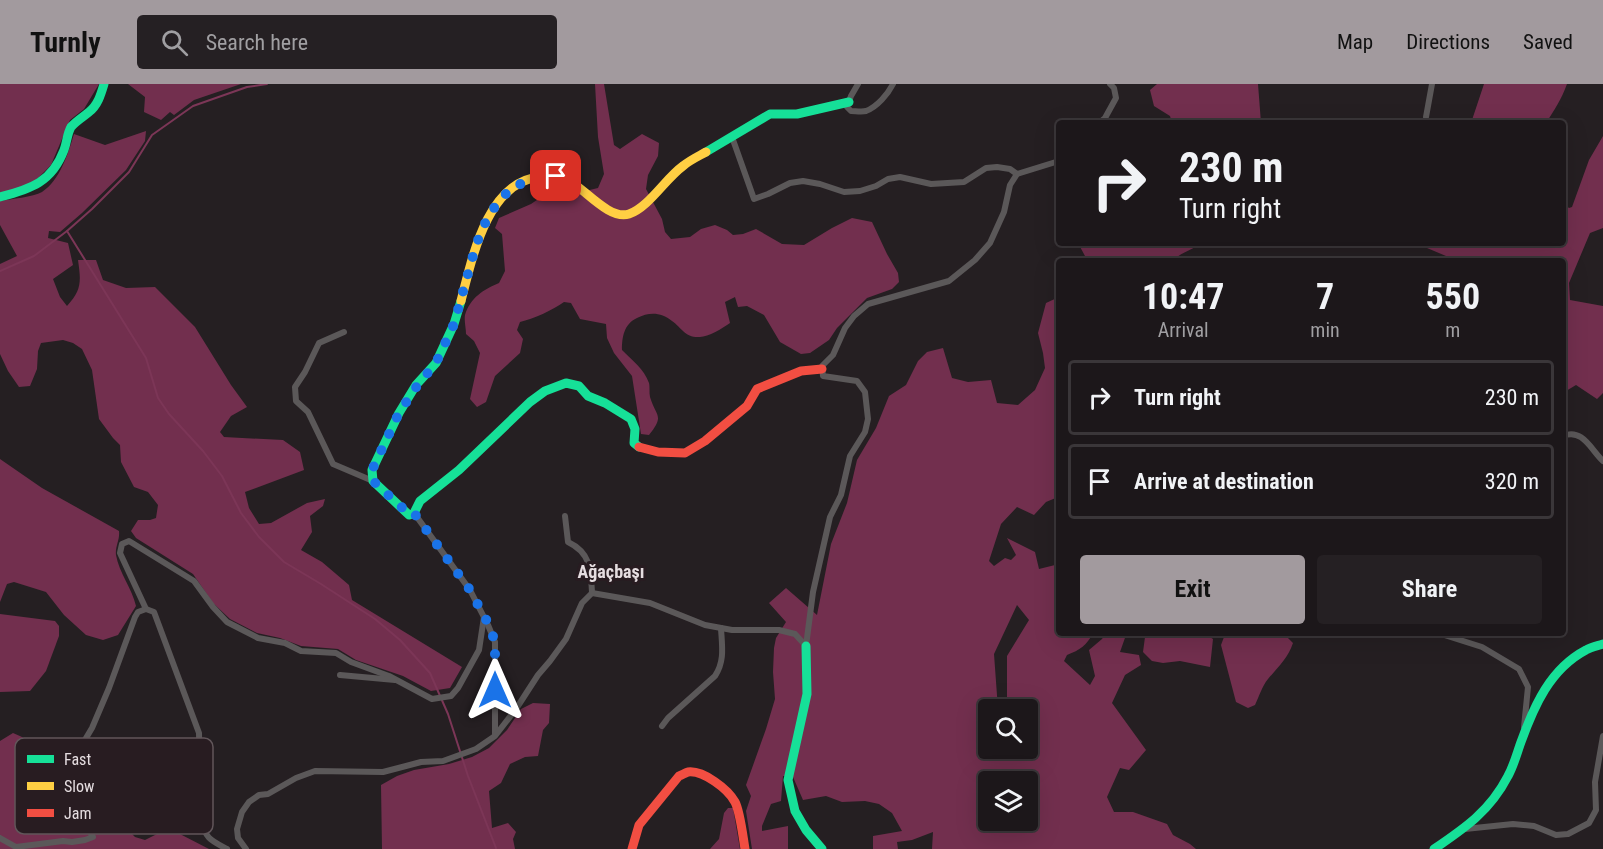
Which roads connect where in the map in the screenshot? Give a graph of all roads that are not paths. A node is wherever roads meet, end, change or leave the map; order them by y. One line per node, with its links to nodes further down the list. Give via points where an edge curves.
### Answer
1 (104, 84): 12 (street, via 93,109 72,125 63,153 45,181 30,190)
2 (858, 84): 6 (street)
3 (893, 84): 6 (street, via 865,111 851,111 847,107)
4 (1110, 84): 8 (street, via 1116,98)
5 (1432, 84): 7 (street)
6 (849, 102): 9 (street, via 797,114 770,114)
7 (1426, 117)
8 (1102, 120)
9 (732, 137): 11 (street, via 754,199 803,181 844,192 860,191 900,177 931,184 964,182 986,168 1010,169); 17 (street, via 682,166 640,208 627,215 616,214 556,176 533,178 510,189 489,214 454,324 436,363 399,413 372,470)
10 (1056, 162): 11 (street)
11 (1017, 174): 14 (street, via 990,243 975,260 950,280 868,304 854,316)
12 (0, 197)
13 (344, 332): 17 (street, via 319,343 295,387 296,401 308,412 333,464)
14 (822, 369): 18 (street, via 801,370 757,389 747,406 685,453 638,447 631,419 588,396 579,386 560,385 530,402 473,458 420,501); 26 (street, via 823,376 857,381 865,392 868,419 850,456 841,495 830,517)
15 (1566, 434): 16 (street, via 1575,434 1589,443)
16 (1603, 461)
17 (373, 481): 18 (street, via 409,514)
18 (414, 513): 22 (street, via 470,590)
19 (565, 516): 20 (street, via 568,542 584,553 591,572)
20 (592, 593): 23 (street, via 650,603); 31 (street, via 582,603 566,639)
21 (146, 609): 28 (street, via 120,553 122,544 129,541 194,581 227,622 258,638 285,643 301,651 336,652); 33 (street, via 135,617); 34 (street, via 154,612)
22 (484, 617): 28 (street, via 479,650 452,696 432,699); 31 (street, via 495,642)
23 (721, 628): 26 (street, via 779,630 795,634); 29 (street, via 720,668)
24 (1452, 636): 30 (street, via 1482,647 1519,669 1528,687)
25 (1603, 645): 30 (street, via 1586,650 1549,681)
26 (806, 646): 43 (street, via 807,693 788,780 795,811)
27 (340, 675): 28 (street)
28 (399, 681)
29 (662, 726)
30 (1524, 734): 35 (street, via 1509,775 1491,803)
31 (495, 736): 40 (street, via 476,749 443,761 383,772 315,771 296,778 249,802 237,828 237,838)
32 (1603, 736): 35 (street, via 1595,782 1596,810 1589,823 1568,834 1513,824)
33 (86, 738)
34 (199, 738)
35 (1464, 829): 44 (street)
36 (91, 834): 38 (street, via 93,837 72,843 16,848)
37 (206, 834): 39 (street)
38 (0, 838)
39 (227, 849)
40 (246, 849)
41 (632, 849): 42 (street, via 639,825 679,776 688,772 714,780 736,803)
42 (745, 849)
43 (822, 849)
44 (1434, 849)

